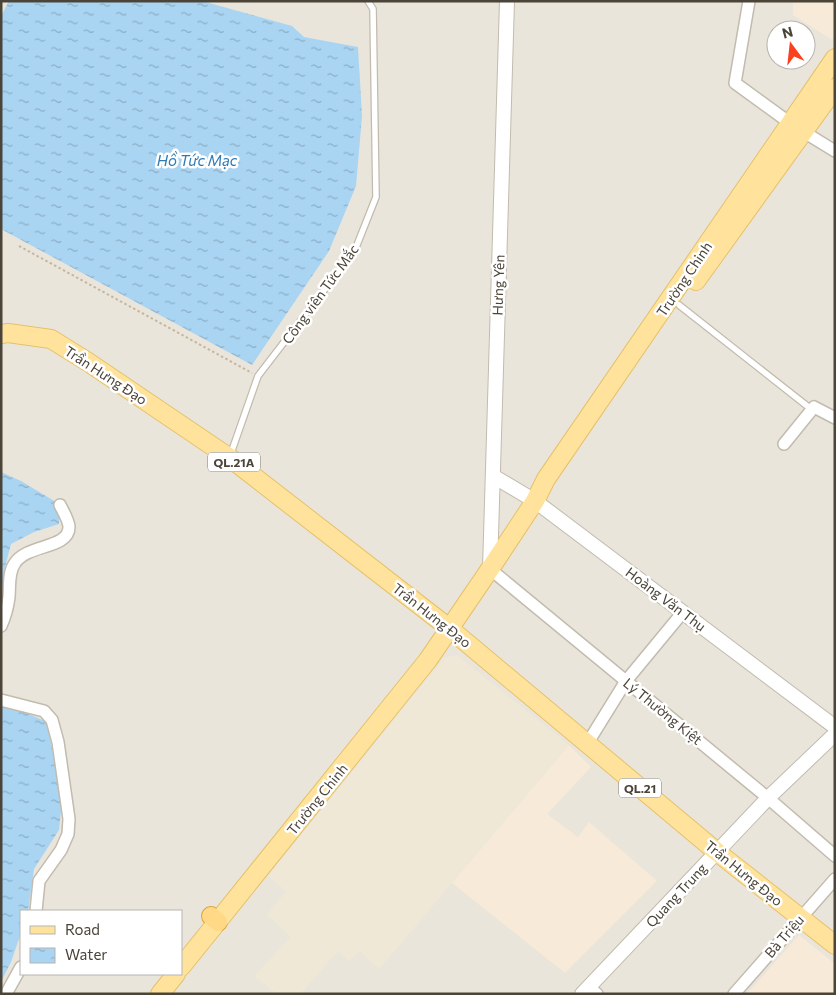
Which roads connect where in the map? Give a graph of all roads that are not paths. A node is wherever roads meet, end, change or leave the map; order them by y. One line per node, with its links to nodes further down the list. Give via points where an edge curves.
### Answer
1 (368, 1): 14 (lane, Công viên Tức Mắc, via 373,9 376,197 356,250 258,376)
2 (507, 1): 15 (street, Hưng Yên)
3 (749, 1): 6 (street, via 735,83)
4 (835, 58): 6 (main road, Trường Chinh)
5 (835, 88): 6 (main road, Trường Chinh)
6 (797, 128): 7 (street); 8 (main road, Trường Chinh); 10 (main road, Trường Chinh)
7 (835, 151)
8 (679, 305): 10 (main road, Trường Chinh); 11 (lane)
9 (1, 334): 14 (main road, Trần Hưng Đạo / QL.21A, via 51,339)
10 (639, 352): 16 (main road, Trường Chinh, via 546,479)
11 (811, 409): 12 (street, via 820,408); 13 (street)
12 (835, 418)
13 (784, 444)
14 (230, 458): 21 (main road, Trần Hưng Đạo / QL.21A)
15 (493, 476): 16 (street, Hoàng Văn Thụ); 18 (street, Hưng Yên)
16 (535, 501): 18 (main road, Trường Chinh); 19 (street, Hoàng Văn Thụ)
17 (60, 506): 20 (street, via 69,526 66,535 59,542 25,553 14,564)
18 (490, 569): 21 (main road, Trường Chinh); 22 (street, Lý Thường Kiệt)
19 (683, 612): 22 (street); 24 (street, Hoàng Văn Thụ)
20 (1, 626)
21 (449, 628): 26 (main road, Trần Hưng Đạo / QL.21); 33 (main road, Trường Chinh, via 421,652)
22 (626, 681): 26 (street); 27 (street, Lý Thường Kiệt)
23 (1, 700): 31 (street, via 44,711 52,720 58,742 69,819 68,834 61,850 38,880)
24 (835, 727)
25 (835, 734): 27 (street, Quang Trung)
26 (587, 744): 28 (main road, Trần Hưng Đạo / QL.21)
27 (768, 798): 28 (street, Quang Trung); 29 (street, Lý Thường Kiệt)
28 (717, 852): 32 (main road, Trần Hưng Đạo / QL.21); 40 (street, Quang Trung)
29 (835, 856)
30 (835, 879): 32 (street, Bà Triệu)
31 (36, 910)
32 (800, 918): 34 (main road, Trần Hưng Đạo / QL.21); 44 (street, Bà Triệu)
33 (214, 919): 35 (main road, Trường Chinh); 36 (main road, Trường Chinh)
34 (835, 945)
35 (182, 952)
36 (182, 966)
37 (20, 969): 41 (street)
38 (163, 975): 42 (main road)
39 (175, 975): 43 (main road)
40 (589, 991)
41 (6, 994)
42 (148, 994)
43 (160, 994)
44 (734, 994)

